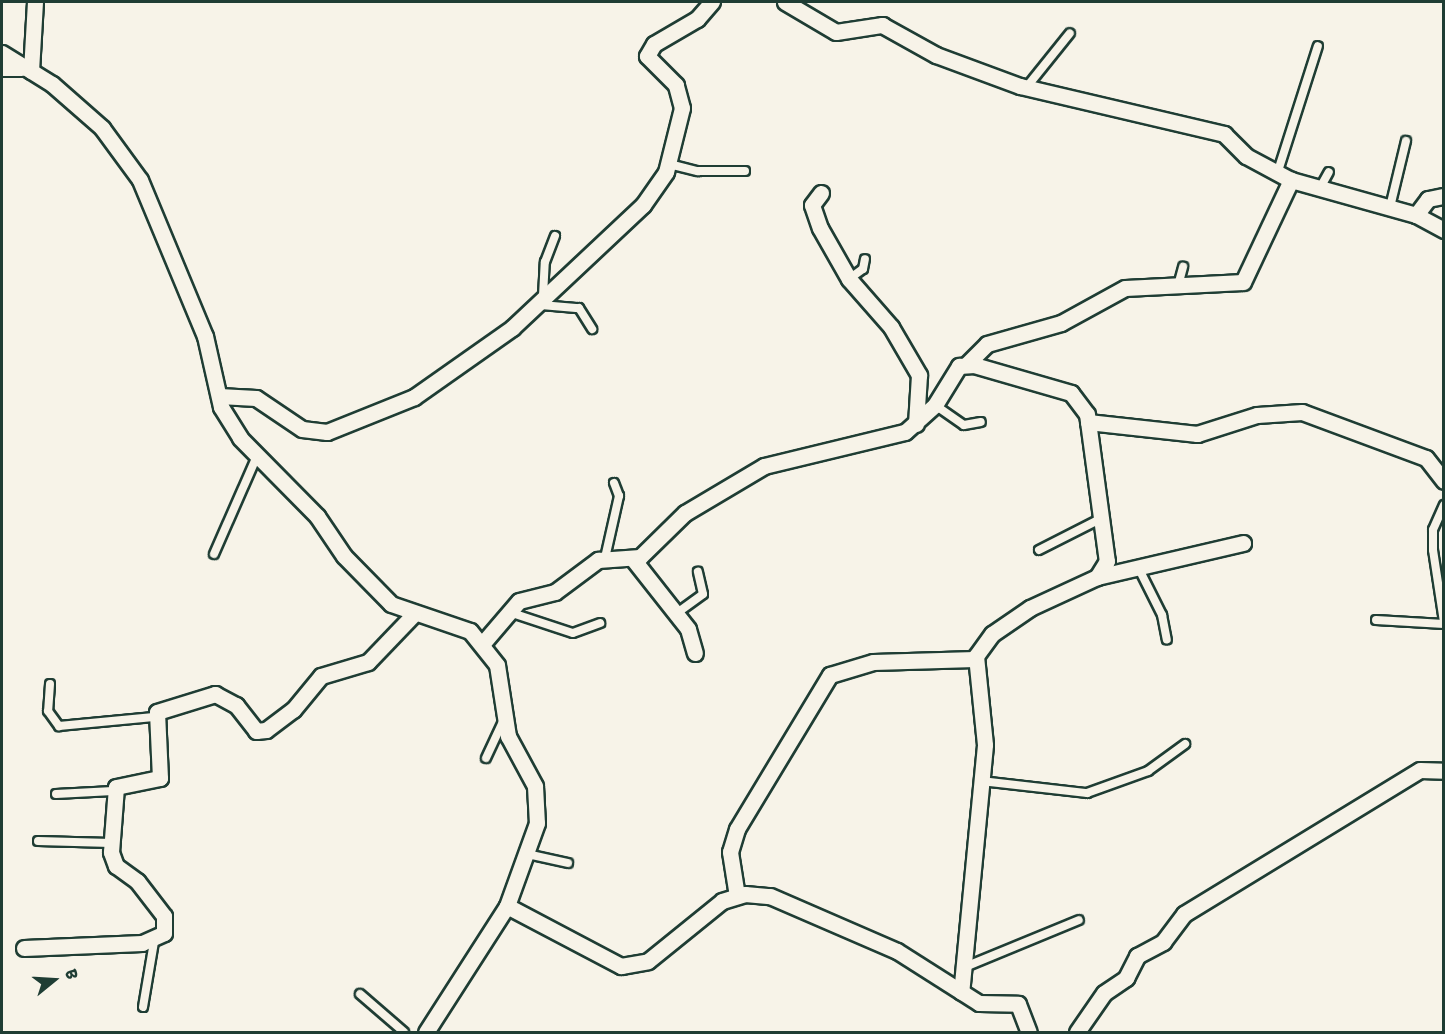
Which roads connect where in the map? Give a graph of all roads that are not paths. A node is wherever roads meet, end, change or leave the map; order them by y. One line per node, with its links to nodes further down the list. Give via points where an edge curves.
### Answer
1 (35, 2): 8 (street)
2 (712, 2): 11 (street, via 697,19 654,44 648,56 676,85 682,108)
3 (785, 2): 9 (street, via 836,32 882,25 936,55)
4 (1070, 33): 9 (lane)
5 (1318, 46): 13 (lane)
6 (2, 52): 8 (street)
7 (2, 68): 8 (street)
8 (26, 69): 28 (street, via 102,128 140,180 201,325)
9 (1026, 88): 13 (street, via 1224,134 1246,156)
10 (1406, 141): 19 (lane)
11 (669, 164): 12 (lane, via 698,171); 25 (street, via 644,205)
12 (745, 171)
13 (1278, 171): 15 (street)
14 (1329, 172): 16 (lane)
15 (1292, 180): 16 (street); 27 (street, via 1243,282 1181,274 1118,291 1061,322 987,344)
16 (1320, 188): 19 (street)
17 (821, 193): 24 (street, via 813,212)
18 (1443, 196): 20 (street, via 1428,199)
19 (1390, 207): 20 (street)
20 (1416, 215): 21 (street)
21 (1443, 230)
22 (555, 236): 25 (lane, via 545,262)
23 (865, 259): 24 (lane, via 863,269)
24 (849, 279): 32 (street, via 891,327 920,375)
25 (540, 302): 26 (lane, via 571,304); 28 (street, via 446,378 414,398 327,432 302,429 256,398)
26 (592, 329)
27 (967, 364): 29 (street, via 954,369); 31 (street, via 1062,388 1084,406)
28 (219, 396): 33 (street, via 227,422)
29 (935, 405): 30 (lane, via 964,425); 32 (street)
30 (981, 422)
31 (1088, 422): 34 (street, via 1197,434 1257,415 1302,412 1426,458); 37 (street)
32 (916, 424): 42 (street, via 905,432 764,466 685,513 648,553)
33 (258, 456): 40 (lane); 48 (street, via 317,516 351,564 391,604)
34 (1443, 482)
35 (614, 483): 41 (lane, via 619,496)
36 (1443, 505): 51 (lane, via 1433,540)
37 (1102, 518): 39 (lane); 45 (street, via 1107,561)
38 (1243, 543): 43 (street)
39 (1039, 550)
40 (214, 554)
41 (605, 558): 42 (street); 46 (street, via 555,592 519,601)
42 (633, 559): 47 (street)
43 (1138, 567): 45 (street); 52 (lane, via 1162,615)
44 (698, 572): 47 (lane, via 704,594)
45 (1097, 577): 55 (street, via 1030,608 992,634)
46 (507, 611): 50 (lane, via 573,633); 53 (street)
47 (677, 614): 54 (street)
48 (412, 615): 53 (street, via 444,618); 57 (street, via 368,662 321,676 293,710 266,730 256,731 236,705 215,694 161,709)
49 (1376, 620): 51 (lane)
50 (600, 623)
51 (1443, 623)
52 (1167, 640)
53 (483, 643): 58 (street, via 503,680)
54 (695, 653)
55 (975, 659): 62 (street, via 985,745); 69 (street, via 873,662 830,675 736,829 730,852)
56 (50, 684): 57 (lane, via 48,711 59,726)
57 (154, 717): 63 (street, via 160,778)
58 (504, 720): 60 (lane); 67 (street, via 539,805)
59 (1185, 744): 62 (lane, via 1148,771 1088,793)
60 (486, 758)
61 (1443, 771): 81 (street, via 1420,770 1184,914 1163,942 1137,956 1126,978 1104,993)
62 (981, 781): 74 (street)
63 (113, 791): 64 (lane); 66 (street)
64 (56, 794)
65 (38, 841): 66 (lane)
66 (111, 843): 72 (street, via 116,866 137,880 166,920 164,933)
67 (527, 855): 68 (lane); 70 (street)
68 (568, 863)
69 (737, 896): 70 (street, via 712,908 648,961 621,966); 75 (street, via 784,901 897,951)
70 (507, 906): 79 (street)
71 (1079, 920): 74 (lane)
72 (154, 942): 73 (street); 77 (lane)
73 (24, 948)
74 (965, 967): 75 (street)
75 (961, 992): 80 (street, via 979,1003 1018,1004)
76 (360, 994): 78 (lane)
77 (143, 1007)
78 (404, 1032)
79 (426, 1032)
80 (1029, 1032)
81 (1077, 1032)

